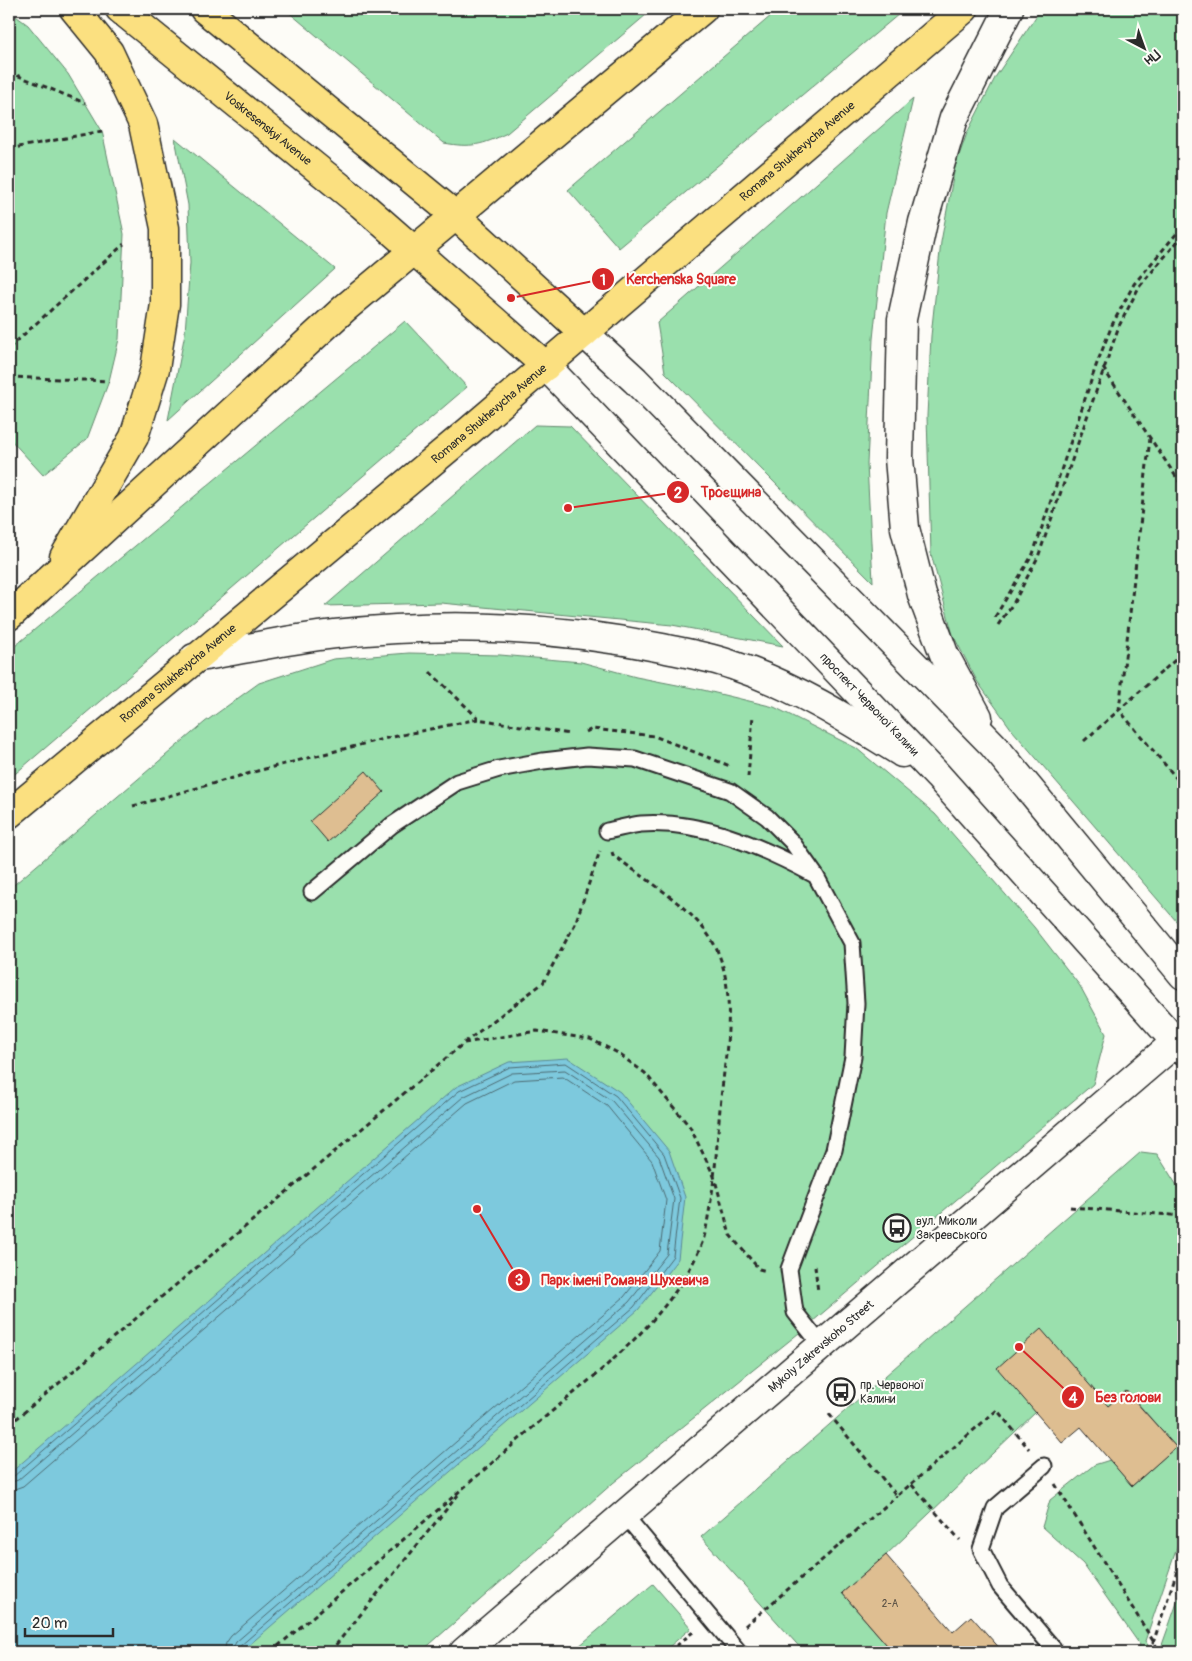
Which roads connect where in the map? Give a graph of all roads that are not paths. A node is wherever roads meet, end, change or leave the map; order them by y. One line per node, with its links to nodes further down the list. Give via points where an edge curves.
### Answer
1 (74, 9): 11 (main road, via 108,52 143,124 165,228 165,304 155,369 134,437)
2 (120, 9): 8 (main road, Voskresenskyi Avenue)
3 (204, 9): 7 (main road)
4 (703, 9): 7 (main road)
5 (964, 9): 9 (main road, Romana Shukhevycha Avenue)
6 (1009, 9): 14 (main road, via 954,118 944,149 923,222 902,319 899,391 899,458 905,528 922,595 944,654)
7 (455, 215): 8 (main road); 9 (main road)
8 (415, 250): 10 (main road, Voskresenskyi Avenue); 11 (main road, via 345,308)
9 (584, 332): 10 (main road, Romana Shukhevycha Avenue); 14 (main road)
10 (546, 366): 13 (main road, Romana Shukhevycha Avenue); 15 (main road, проспект Червоної Калини)
11 (51, 579): 12 (main road)
12 (9, 616)
13 (194, 658): 15 (main road, via 334,634 426,628 509,628 614,638 735,666 788,688 852,722); 16 (main road, Romana Shukhevycha Avenue)
14 (993, 745): 20 (main road)
15 (938, 776): 21 (main road, проспект Червоної Калини)
16 (9, 814)
17 (607, 831): 18 (lane, via 641,824 683,826 726,835 769,851)
18 (816, 876): 19 (lane, via 792,842 768,817 730,791 635,759 587,756 499,769 457,782 392,825); 22 (lane, via 852,943 856,1003 854,1048 834,1150 789,1269 795,1312)
19 (312, 892)
20 (1183, 975)
21 (1180, 1045): 22 (main road, Mykoly Zakrevskoho Street)
22 (821, 1345): 24 (main road, Mykoly Zakrevskoho Street)
23 (1044, 1466): 27 (lane, via 996,1508 981,1549 1000,1586)
24 (624, 1514): 25 (main road, Mykoly Zakrevskoho Street); 26 (lane)
25 (464, 1652)
26 (740, 1652)
27 (1055, 1652)

